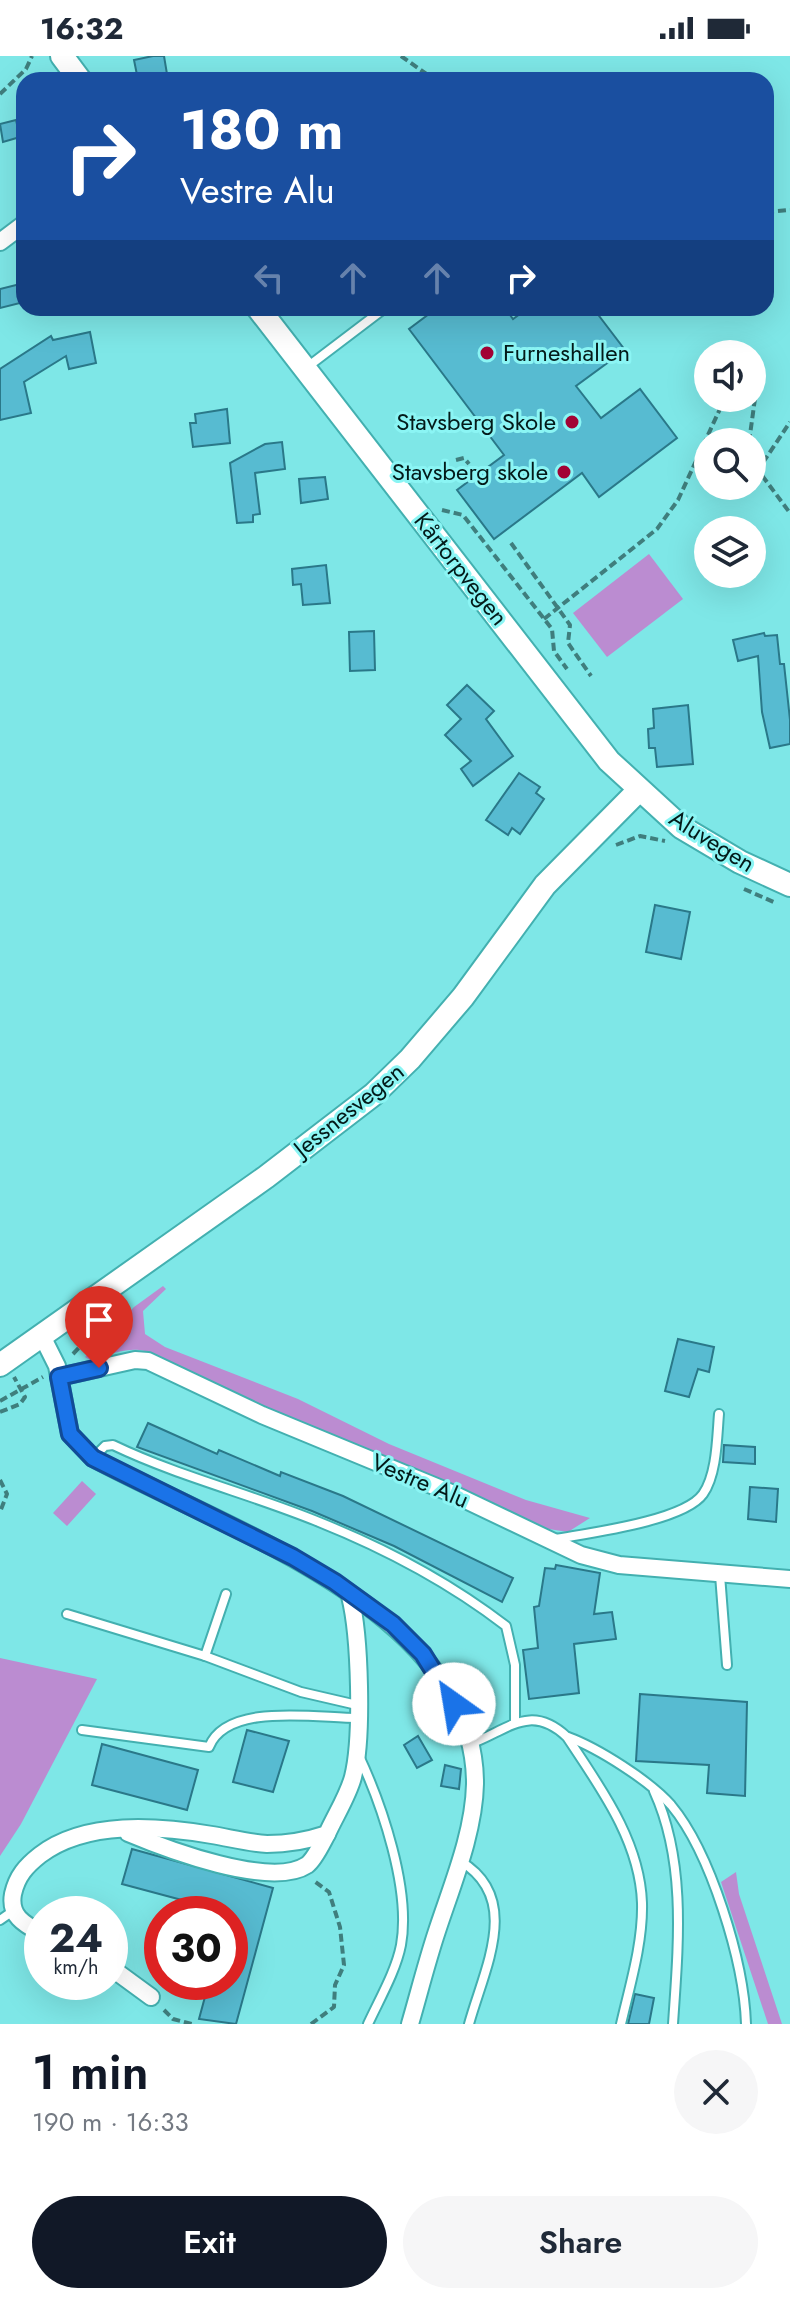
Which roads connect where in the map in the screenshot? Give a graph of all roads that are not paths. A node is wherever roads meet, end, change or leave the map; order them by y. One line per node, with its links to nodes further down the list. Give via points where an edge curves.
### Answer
1 (264, 316): 3 (main road, Kårtorpvegen)
2 (375, 316): 3 (lane)
3 (305, 369): 4 (main road, Kårtorpvegen, via 609,761)
4 (638, 791): 5 (main road, Aluvegen, via 707,844); 6 (main road, Jessnesvegen, via 553,875 463,997 374,1094)
5 (790, 885)
6 (42, 1336): 7 (main road, Jessnesvegen); 8 (street, via 53,1351)
7 (0, 1365)
8 (53, 1375): 10 (street, via 70,1434); 11 (street, Vestre Alu, via 148,1361)
9 (719, 1414): 11 (lane, via 710,1478 695,1503)
10 (93, 1458): 15 (street, via 293,1557); 20 (lane, via 113,1445 181,1475 322,1523 424,1572 506,1626 513,1645)
11 (551, 1541): 12 (street, Vestre Alu, via 619,1565)
12 (720, 1575): 13 (street, Vestre Alu); 18 (lane)
13 (790, 1579)
14 (226, 1594): 17 (lane)
15 (350, 1596): 19 (street, via 357,1626); 23 (street, via 393,1624 423,1654 454,1704)
16 (67, 1614): 17 (lane)
17 (205, 1656): 19 (lane)
18 (727, 1665)
19 (357, 1712): 21 (lane, via 246,1717 226,1726 209,1747); 24 (street)
20 (515, 1722): 22 (lane, via 544,1722); 23 (lane)
21 (82, 1730)
22 (567, 1737): 25 (lane); 33 (lane, via 624,1830 637,1866 641,1926)
23 (470, 1744): 28 (street, via 475,1788)
24 (357, 1751): 27 (street, via 353,1778); 30 (lane, via 374,1787 404,1907 401,1947)
25 (654, 1791): 34 (lane, via 668,1839 678,1911); 35 (lane, via 688,1830 708,1875 741,1970)
26 (120, 1829): 27 (street, via 181,1831 264,1844 301,1843); 27 (street, via 161,1847 282,1874 309,1864); 29 (street, via 53,1846 25,1867)
27 (327, 1834)
28 (460, 1861): 31 (street); 32 (lane, via 478,1871 493,1896 498,1920)
29 (6, 1916)
30 (368, 2024)
31 (410, 2024)
32 (469, 2024)
33 (621, 2024)
34 (673, 2024)
35 (746, 2024)

